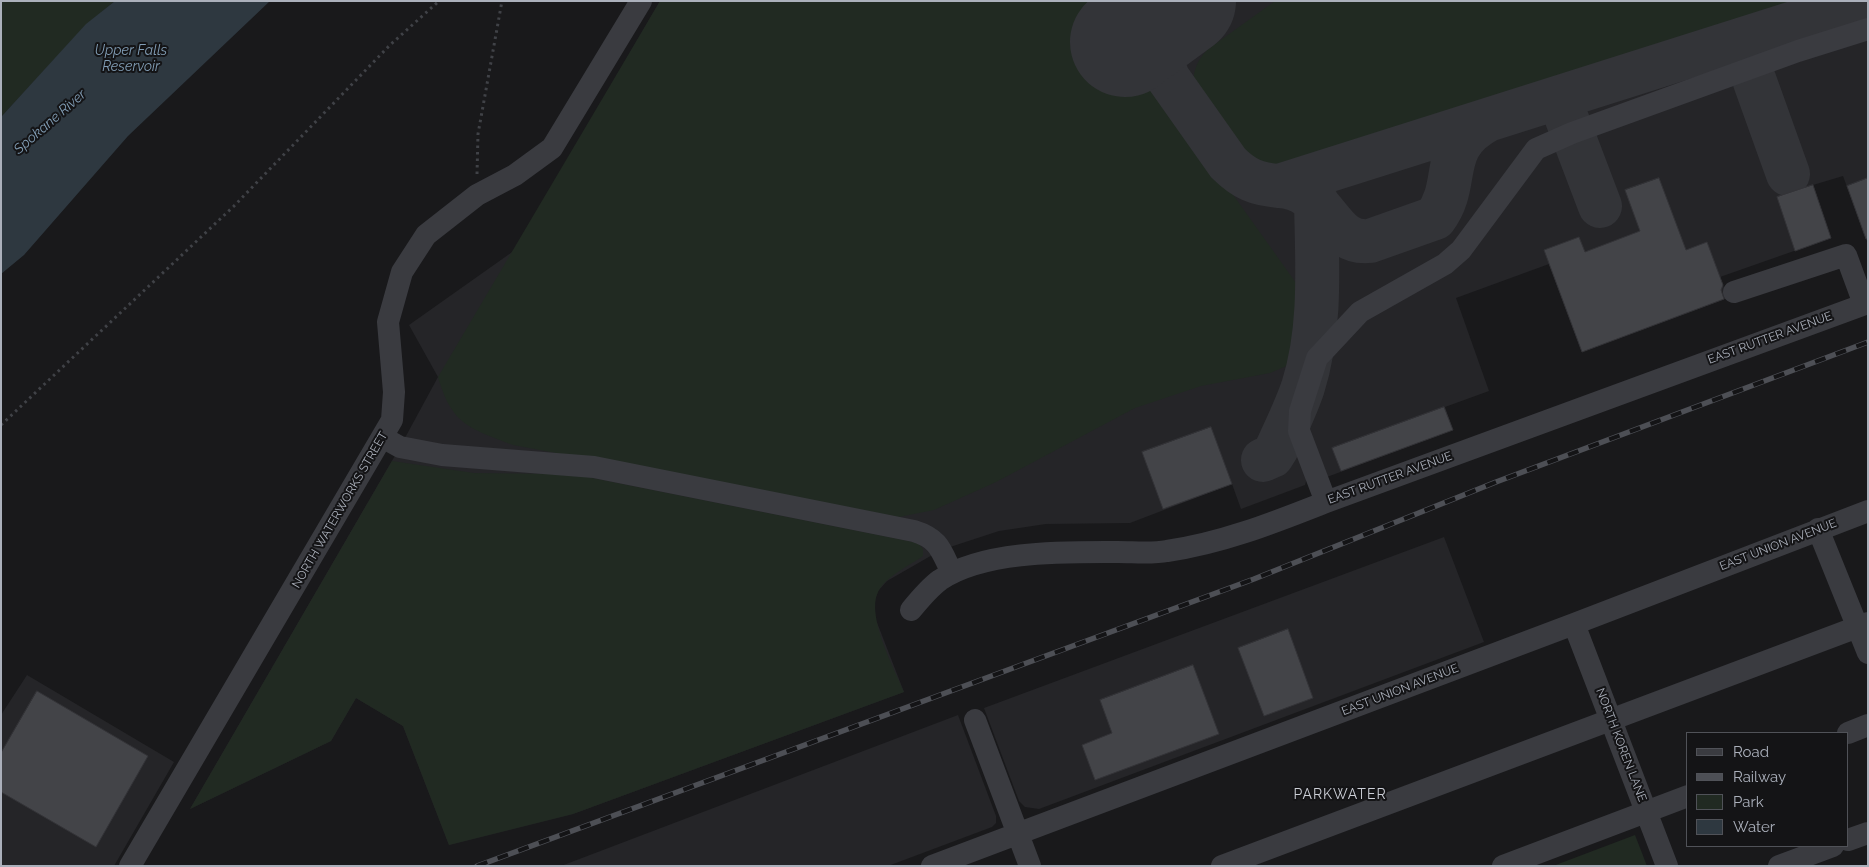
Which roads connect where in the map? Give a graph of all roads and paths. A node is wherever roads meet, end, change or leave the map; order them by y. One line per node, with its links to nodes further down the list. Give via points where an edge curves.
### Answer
1 (439, 1): 9 (path, via 390,46 234,206)
2 (502, 1): 5 (path, via 478,134)
3 (641, 1): 5 (street, NORTH WATERWORKS STREET, via 552,148 515,175)
4 (1868, 29): 11 (street, via 1798,51 1536,149 1461,250 1445,264 1360,312 1317,358 1300,411 1299,431)
5 (477, 194): 10 (street, NORTH WATERWORKS STREET, via 426,235 402,272 388,322 394,392 392,420)
6 (1861, 275): 7 (street, via 1846,255); 8 (street)
7 (1734, 292)
8 (1866, 303): 11 (street, EAST RUTTER AVENUE)
9 (1, 425)
10 (382, 437): 14 (street, via 400,448 463,458 594,467 914,531 930,537 939,545); 29 (street, NORTH WATERWORKS STREET)
11 (1326, 502): 14 (street, EAST RUTTER AVENUE, via 1251,532 1166,552 1020,555)
12 (1868, 511): 13 (street, EAST UNION AVENUE)
13 (1818, 529): 16 (street, EAST UNION AVENUE); 17 (street)
14 (952, 573): 15 (street, EAST RUTTER AVENUE, via 928,590)
15 (911, 610)
16 (1574, 624): 19 (street, NORTH KOREN LANE); 26 (street, EAST UNION AVENUE)
17 (1862, 625): 18 (street); 19 (street)
18 (1868, 653)
19 (1610, 719): 24 (street, NORTH KOREN LANE); 32 (street)
20 (975, 720): 26 (street)
21 (1868, 725): 22 (street)
22 (1849, 733)
23 (1686, 797): 24 (street)
24 (1646, 812): 33 (street); 34 (street, NORTH KOREN LANE)
25 (1868, 833): 27 (street)
26 (1018, 834): 30 (street, EAST UNION AVENUE); 31 (street)
27 (1849, 840)
28 (1830, 847): 35 (street)
29 (130, 866)
30 (932, 866)
31 (1030, 866)
32 (1222, 866)
33 (1503, 866)
34 (1667, 866)
35 (1779, 866)

